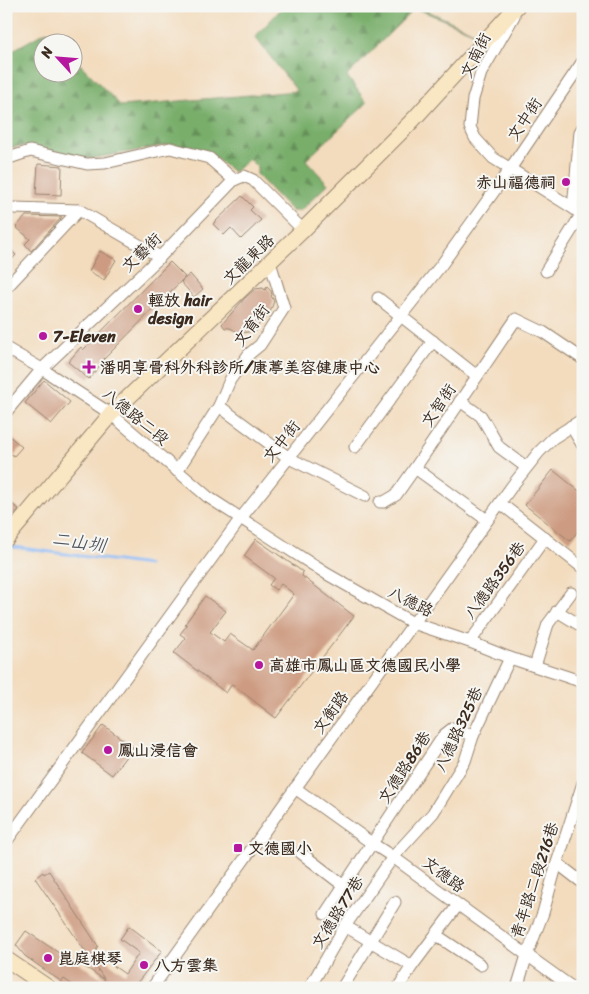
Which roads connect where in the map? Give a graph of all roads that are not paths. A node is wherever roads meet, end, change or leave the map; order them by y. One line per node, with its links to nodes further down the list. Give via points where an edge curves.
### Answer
1 (518, 6): 5 (street, 文南街, via 481,73 473,99 470,127 475,138 493,158); 10 (street, 文龍東路, via 412,121)
2 (583, 61): 5 (street, 文中街)
3 (583, 127): 9 (street, via 580,132)
4 (6, 159): 6 (street, via 30,151 87,164 105,163 170,148 209,158)
5 (510, 168): 9 (street, 文南街); 16 (street, 文中街)
6 (234, 180): 10 (street, via 244,176 253,180); 11 (street, 文藝街)
7 (14, 208): 8 (street)
8 (79, 210): 11 (street); 14 (street)
9 (579, 213): 13 (street)
10 (303, 230): 12 (street, 文龍東路)
11 (160, 256): 20 (street, 文藝街)
12 (270, 262): 23 (street, 文育街, via 284,308 260,345 230,380); 25 (street, 文龍東路)
13 (546, 271)
14 (6, 288)
15 (378, 298): 16 (street)
16 (401, 316): 17 (street); 30 (street, 文中街)
17 (433, 341): 21 (street); 29 (street)
18 (6, 348): 20 (street, 八德路二段)
19 (583, 359): 21 (street, 文智街, via 543,332 516,319)
20 (42, 368): 24 (street, 文藝街); 25 (street, 八德路二段)
21 (477, 376): 22 (street, 文智街)
22 (460, 401): 31 (street, 文智街); 32 (street, via 481,416 500,447)
23 (219, 406): 30 (street); 33 (street)
24 (6, 412)
25 (111, 414): 33 (street, 八德路二段); 40 (street, 文龍東路)
26 (583, 419): 27 (street, 文衡路)
27 (571, 426): 28 (street); 32 (street, 文衡路, via 553,438)
28 (583, 446)
29 (355, 447)
30 (289, 458): 34 (street); 37 (street, 文中街)
31 (415, 468): 35 (street, 文智街, via 396,495); 38 (street)
32 (526, 468): 36 (street, 文衡路)
33 (178, 471): 37 (street, 八德路二段, via 208,497)
34 (365, 496)
35 (380, 502)
36 (500, 503): 38 (street, 文衡路); 39 (street)
37 (241, 518): 44 (street, 八德路, via 327,574); 53 (street, 文中街)
38 (487, 520): 44 (street, 文衡路)
39 (545, 538): 41 (street); 46 (street, 八德路356巷)
40 (6, 540)
41 (580, 562)
42 (571, 593): 43 (street)
43 (557, 611): 45 (street); 48 (street, via 548,624)
44 (413, 623): 46 (street, 八德路); 52 (street, 文衡路)
45 (583, 627)
46 (470, 642): 47 (street, 八德路)
47 (510, 658): 48 (street, 八德路); 50 (street, 八德路325巷)
48 (534, 666): 49 (street, 八德路)
49 (583, 682)
50 (473, 736): 54 (street, 文德路86巷, via 453,728 444,734); 56 (street, 八德路325巷, via 464,761 433,813)
51 (583, 783): 57 (street, 青年路二段216巷)
52 (294, 788): 54 (street, 文德路); 72 (street, 文衡路)
53 (6, 842)
54 (372, 844): 56 (street, 文德路); 59 (street, 文德路77巷)
55 (301, 853): 59 (street)
56 (393, 857): 61 (street, 文德路); 63 (street, 文德路77巷)
57 (557, 863): 58 (street); 66 (street, 青年路二段216巷)
58 (583, 883)
59 (344, 886): 62 (street, 文德路77巷)
60 (395, 902): 65 (street)
61 (458, 905): 64 (street); 66 (street, 文德路)
62 (325, 914)
63 (345, 926): 65 (street); 70 (street, 文德路77巷)
64 (436, 935): 68 (street); 69 (street)
65 (370, 942): 69 (street); 73 (street)
66 (527, 955): 75 (street, 青年路二段216巷); 76 (street, 文德路)
67 (6, 959): 71 (street)
68 (481, 965)
69 (412, 966): 74 (street)
70 (310, 987)
71 (49, 988)
72 (152, 988)
73 (342, 988)
74 (398, 988)
75 (517, 988)
76 (573, 988)

